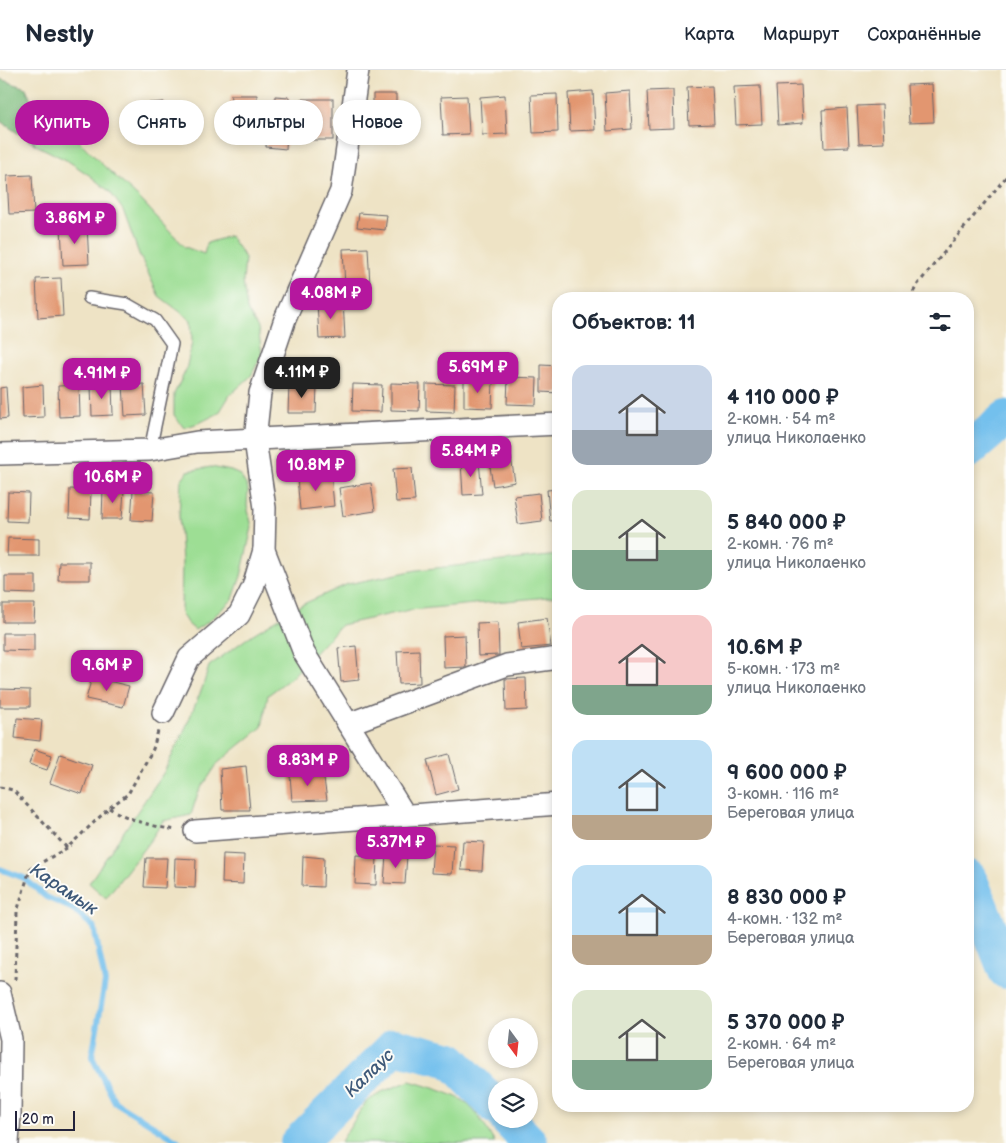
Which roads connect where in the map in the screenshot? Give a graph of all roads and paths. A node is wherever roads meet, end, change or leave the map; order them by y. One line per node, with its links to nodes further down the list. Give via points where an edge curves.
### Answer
1 (358, 70): 6 (street, via 340,191 269,365 260,393)
2 (1006, 177): 3 (path)
3 (913, 292)
4 (89, 298): 7 (lane, via 127,304 155,320 172,344)
5 (552, 424): 6 (street)
6 (254, 440): 7 (street, via 197,442); 9 (street, via 265,508)
7 (150, 450): 8 (street)
8 (0, 454)
9 (264, 550): 11 (street, via 253,587 239,615 189,658); 12 (street, via 304,653)
10 (552, 659): 12 (street, via 507,665)
11 (163, 713): 15 (path, via 153,749 128,794)
12 (348, 724): 16 (street)
13 (0, 787): 19 (path, via 13,790)
14 (552, 804): 16 (street)
15 (109, 808): 17 (path); 19 (path)
16 (405, 815): 18 (street)
17 (162, 828)
18 (195, 832)
19 (67, 848): 20 (path, via 30,869)
20 (17, 912)
21 (0, 993): 22 (street, via 11,1039)
22 (5, 1117): 23 (street)
23 (8, 1143)

